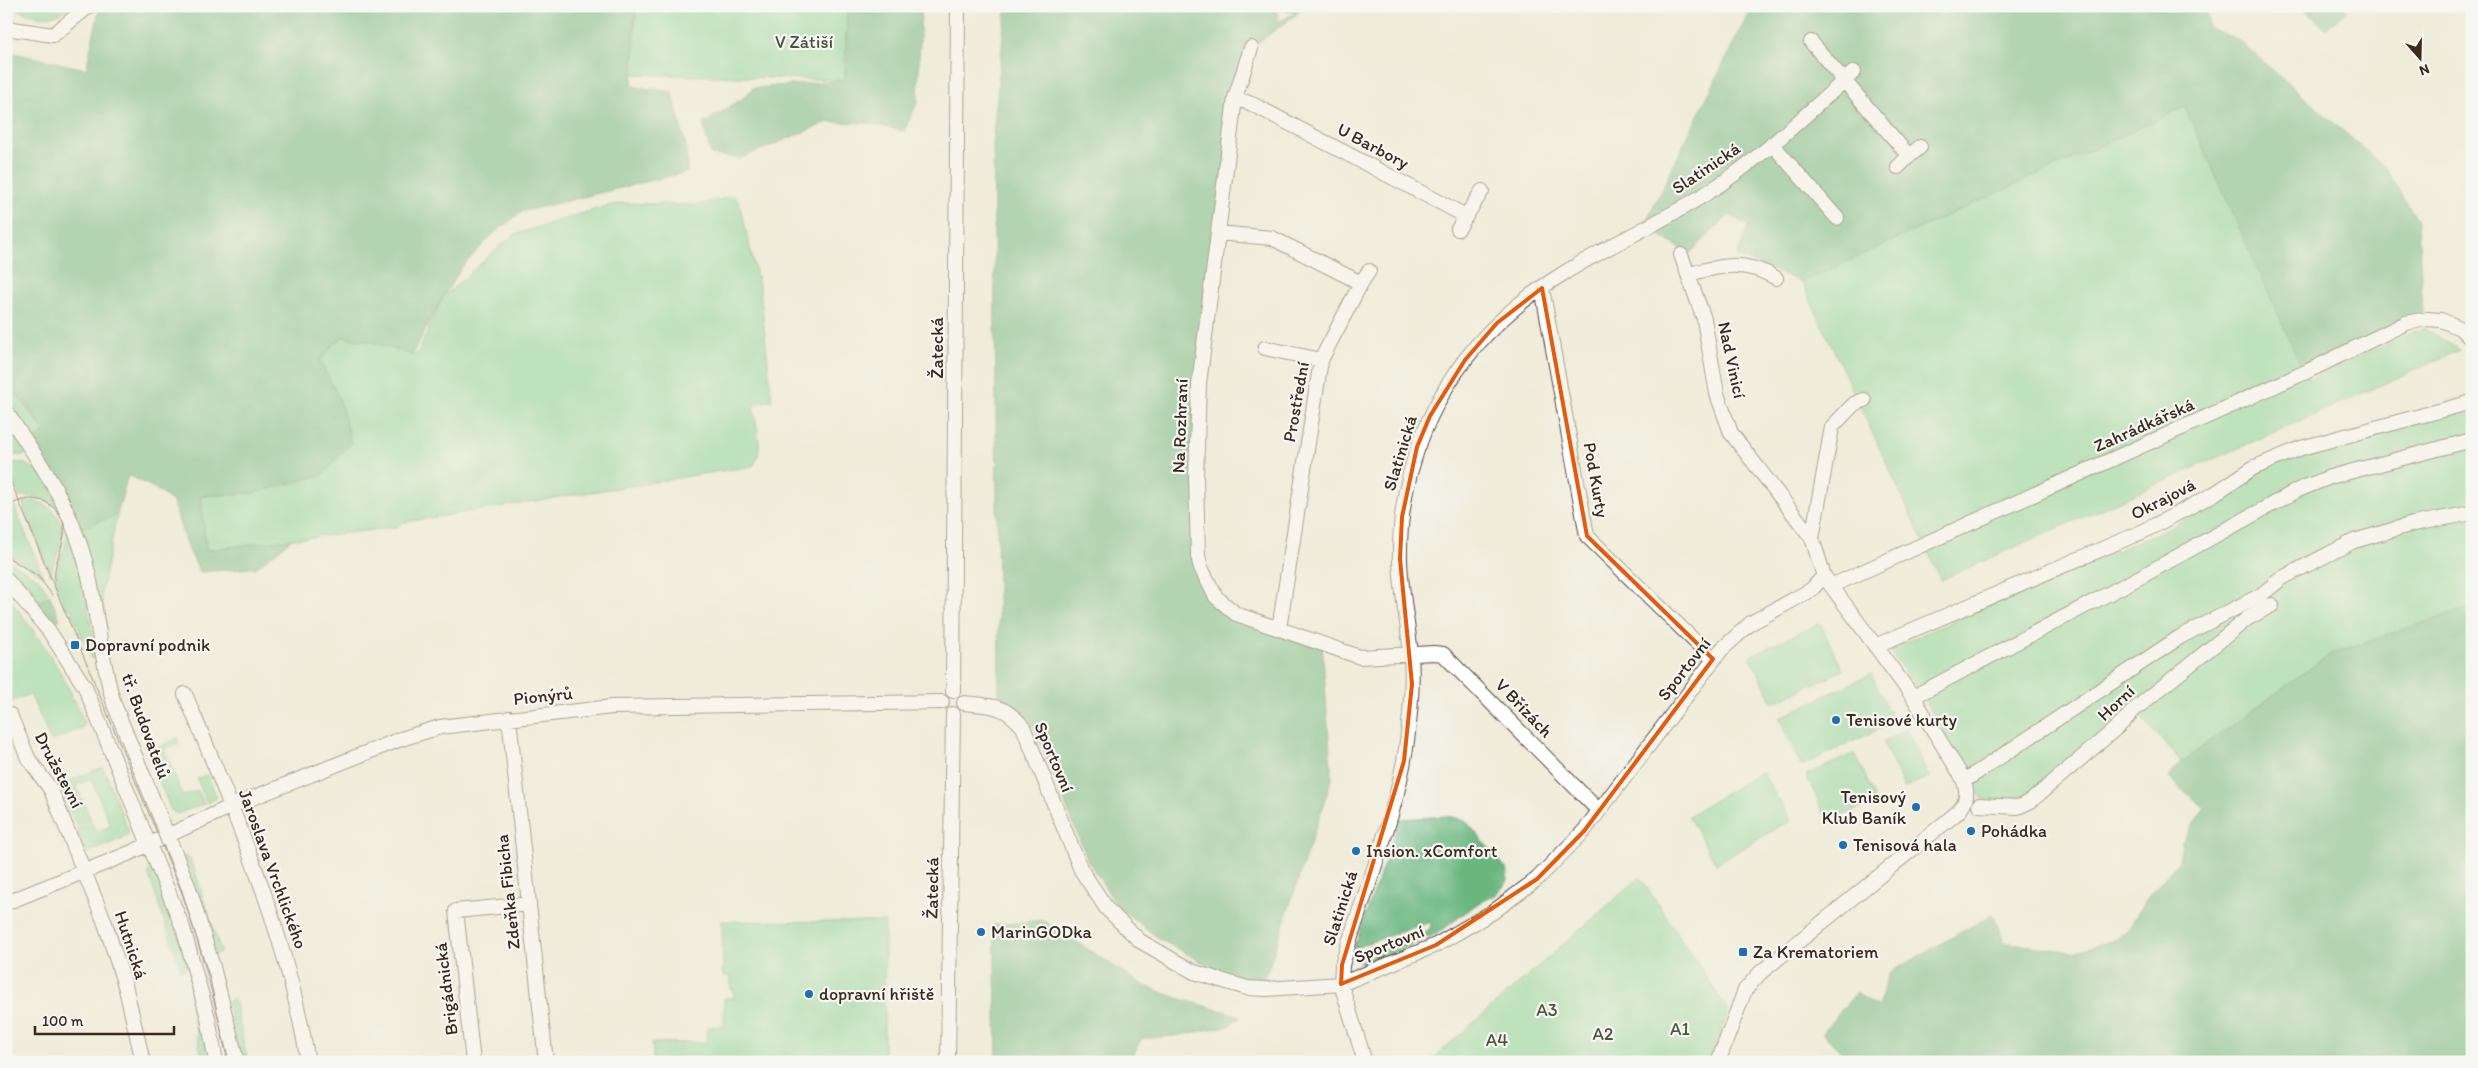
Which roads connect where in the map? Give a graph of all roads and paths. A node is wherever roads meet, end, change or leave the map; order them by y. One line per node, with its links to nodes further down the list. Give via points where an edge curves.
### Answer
1 (89, 6): 3 (street, via 53,35)
2 (958, 6): 37 (street, Žatecká)
3 (6, 28)
4 (1811, 42): 6 (street)
5 (1251, 48): 7 (street, Na Rozhraní)
6 (1850, 76): 8 (street, Slatinická); 9 (street, via 1915,152)
7 (1235, 98): 11 (street, U Barbory); 14 (street, Na Rozhraní)
8 (1772, 144): 12 (street); 20 (street, Slatinická, via 1708,193)
9 (1898, 167)
10 (1482, 190): 11 (street)
11 (1466, 216): 13 (street)
12 (1837, 218)
13 (1458, 229)
14 (1218, 233): 19 (street, via 1272,238); 33 (street, Na Rozhraní, via 1198,384 1198,556 1216,597 1236,614)
15 (1681, 255): 17 (street, Nad Vinicí)
16 (1369, 271): 19 (street, Prostřední)
17 (1689, 274): 18 (street, via 1727,265 1745,265); 29 (street, Nad Vinicí, via 1704,319 1717,394 1731,433)
18 (1776, 278)
19 (1361, 283): 23 (street, Prostřední)
20 (1542, 288): 35 (street, Slatinická, via 1497,323 1465,360 1430,416 1418,447 1402,517 1400,559); 36 (street, Pod Kurty, via 1587,536)
21 (2471, 339): 31 (street, Zahrádkářská, via 2454,324 2441,320 2406,323 2308,371)
22 (1265, 348): 23 (street)
23 (1321, 360): 33 (street, Prostřední)
24 (1864, 400): 29 (street, via 1854,404 1832,427)
25 (2472, 402): 34 (street, Okrajová, via 2300,448 2253,468 2214,494 2144,531)
26 (6, 412): 49 (street, tř. Budovatelů, via 49,473 73,524 90,580 107,681 114,704)
27 (2472, 440): 39 (street, via 2330,477 2298,490)
28 (2472, 513): 45 (street, via 2413,524 2354,541 2282,578 2261,595 2180,637)
29 (1812, 538): 31 (street)
30 (6, 579): 50 (street, via 49,631 85,687)
31 (1828, 581): 34 (street); 36 (street, Sportovní, via 1751,624)
32 (2272, 605): 46 (street, Horní, via 2248,618 2136,709 2031,801 2018,807)
33 (1279, 629): 35 (street, Na Rozhraní, via 1360,657)
34 (1875, 646): 39 (street)
35 (1411, 655): 48 (street, V Břízách, via 1443,654); 54 (street, Slatinická, via 1412,684 1404,761 1342,965)
36 (1713, 659): 48 (street, Sportovní)
37 (954, 690): 40 (street, via 946,693); 41 (street, via 962,696)
38 (184, 694): 47 (street, Jaroslava Vrchlického)
39 (1913, 697): 45 (street)
40 (942, 702): 42 (street, via 946,712); 44 (street, Pionýrů, via 612,707)
41 (964, 703): 42 (street, via 960,712); 54 (street, Sportovní, via 1000,707 1012,714 1023,727 1081,870 1107,910 1140,940 1194,972 1247,988)
42 (953, 714): 61 (street, Žatecká)
43 (10, 715): 51 (street, Družstevní, via 28,758 51,790)
44 (509, 718): 47 (street, Pionýrů, via 440,726); 53 (street, Zdeňka Fibicha)
45 (1964, 781): 46 (street)
46 (1973, 803): 63 (street, via 1760,973 1745,990)
47 (232, 806): 49 (street, Pionýrů); 58 (street, Jaroslava Vrchlického, via 276,922 301,1017)
48 (1599, 811): 54 (street, Sportovní, via 1537,879 1493,912 1436,945)
49 (169, 835): 50 (street, Pionýrů); 57 (street, tř. Budovatelů, via 214,967)
50 (149, 844): 51 (street, Pionýrů); 56 (street, via 183,928 208,1018)
51 (84, 871): 52 (street, Pionýrů); 55 (street, Hutnická, via 126,989)
52 (6, 904)
53 (528, 904): 59 (street, Brigádnická, via 456,911); 60 (street, Zdeňka Fibicha)
54 (1341, 984): 62 (street)
55 (143, 1062)
56 (216, 1062)
57 (237, 1062)
58 (308, 1062)
59 (473, 1062)
60 (546, 1062)
61 (948, 1062)
62 (1365, 1062)
63 (1718, 1062)

